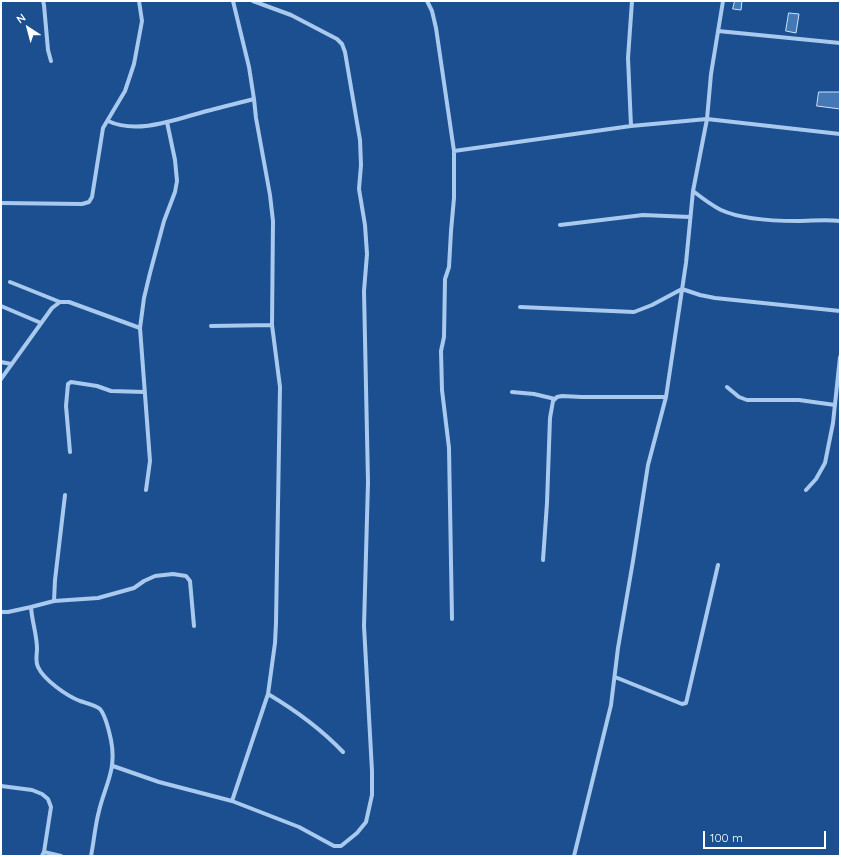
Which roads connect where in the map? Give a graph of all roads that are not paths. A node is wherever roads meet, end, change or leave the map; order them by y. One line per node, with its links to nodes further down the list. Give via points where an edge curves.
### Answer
1 (43, 1): 10 (street)
2 (139, 1): 13 (street, via 142,21 134,64 125,91)
3 (233, 1): 11 (street)
4 (253, 1): 59 (street, via 291,15 342,44 360,140 359,189 367,254 364,290 368,515 364,626 372,795 366,822 342,846 334,846 299,827)
5 (427, 1): 17 (street, via 436,28)
6 (632, 1): 15 (street, via 628,58)
7 (723, 1): 8 (street)
8 (718, 31): 9 (street); 12 (street)
9 (840, 42)
10 (51, 61)
11 (254, 99): 14 (street); 30 (street, via 273,221)
12 (707, 119): 15 (street); 16 (street); 18 (street)
13 (108, 121): 14 (street, via 141,126); 19 (street, via 103,128 92,197 89,202)
14 (167, 122): 32 (street, via 177,181 150,273)
15 (631, 126): 17 (street)
16 (840, 134)
17 (454, 151): 52 (street, via 454,198 449,267 445,279 444,337 441,351 442,390 449,448)
18 (693, 191): 20 (street); 21 (street, via 708,203 736,215 767,220)
19 (1, 203)
20 (690, 217): 22 (street, via 643,215); 24 (street)
21 (840, 221)
22 (560, 225)
23 (10, 282): 25 (street)
24 (682, 289): 27 (street, via 634,312); 28 (street, via 715,298); 40 (street)
25 (60, 302): 29 (street); 32 (street, via 69,302)
26 (1, 306): 29 (street)
27 (520, 307)
28 (840, 311)
29 (41, 323): 35 (street)
30 (272, 325): 31 (street); 55 (street, via 280,387 276,623)
31 (211, 326)
32 (140, 328): 38 (street)
33 (840, 357): 42 (street)
34 (1, 362): 35 (street)
35 (11, 364): 36 (street)
36 (1, 379)
37 (727, 387): 42 (street, via 747,400 799,400)
38 (145, 392): 43 (street, via 111,391 97,386 71,382 68,384 66,406); 44 (street, via 150,461)
39 (512, 392): 41 (street)
40 (666, 397): 41 (street, via 562,396); 54 (street, via 648,465)
41 (555, 399): 47 (street, via 550,418)
42 (835, 405): 45 (street, via 825,464)
43 (70, 452)
44 (146, 490)
45 (806, 490)
46 (65, 494): 49 (street)
47 (543, 560)
48 (718, 565): 54 (street, via 686,703 668,699)
49 (54, 601): 50 (street); 53 (street, via 98,598 134,588 155,576 186,576 190,581)
50 (30, 608): 51 (street); 57 (street, via 35,628 38,667 51,682 66,693 99,709 104,716 111,741)
51 (1, 612)
52 (452, 618)
53 (194, 626)
54 (615, 677): 63 (street, via 611,705)
55 (268, 694): 56 (street, via 302,716); 59 (street)
56 (343, 752)
57 (113, 766): 59 (street, via 159,782); 62 (street, via 99,811)
58 (1, 786): 60 (street, via 32,790 48,799 51,808)
59 (232, 801)
60 (43, 854): 61 (street)
61 (61, 856)
62 (91, 856)
63 (574, 856)

